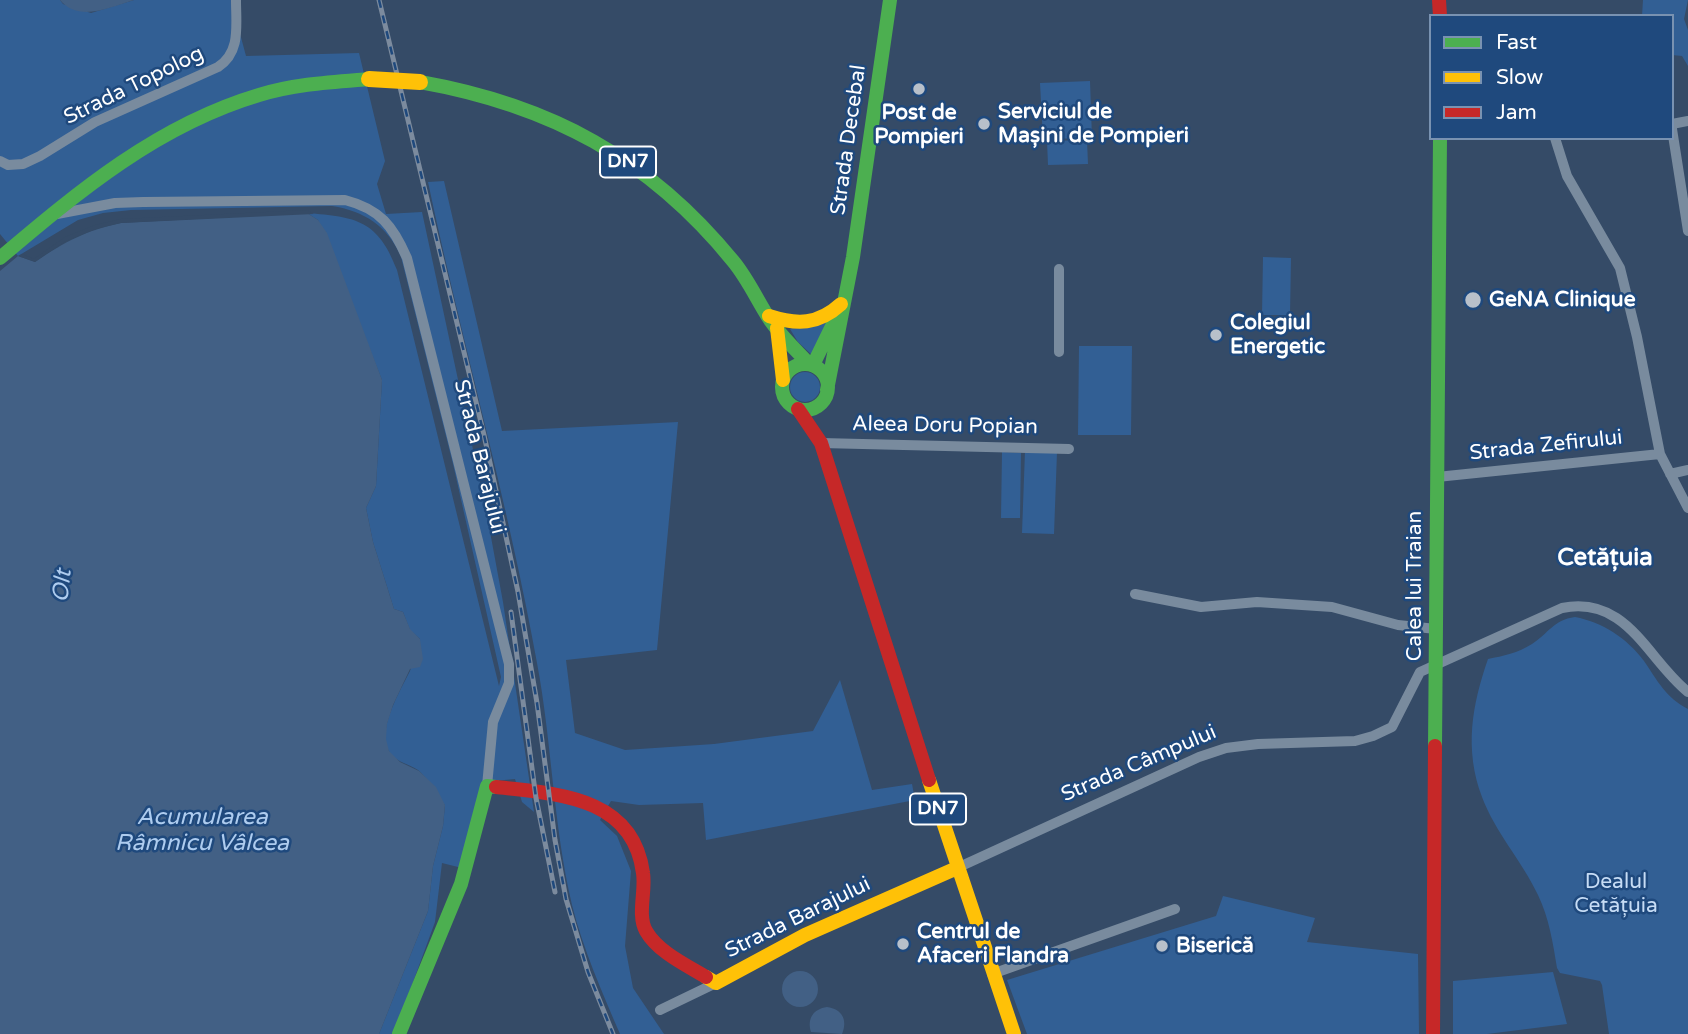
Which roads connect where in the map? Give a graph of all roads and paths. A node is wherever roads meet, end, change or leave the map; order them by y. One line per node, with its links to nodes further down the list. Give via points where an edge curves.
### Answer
1 (236, 0): 6 (street, Strada Topolog, via 234,49 229,60 95,122 23,164)
2 (890, 0): 11 (main road, Strada Decebal)
3 (1674, 139): 8 (street)
4 (1440, 140): 24 (main road, Calea lui Traian)
5 (1556, 140): 21 (street, via 1567,176 1626,284)
6 (0, 161)
7 (50, 215): 9 (main road, DN7); 13 (main road, DN7, bridge, via 130,154 179,125 242,99 320,82 420,82 466,89 527,108 613,152 663,188 697,221 736,265); 30 (street, Strada Barajului, via 115,203 345,200 369,209 393,228 407,258 509,664 509,683 494,722)
8 (1688, 231)
9 (0, 258)
10 (1059, 269): 14 (street)
11 (847, 286): 12 (main road, Strada Decebal); 17 (main road, Strada Decebal)
12 (841, 304): 13 (main road, via 811,323); 15 (main road, Strada Decebal)
13 (773, 322): 15 (main road, DN7); 16 (main road, DN7)
14 (1059, 352)
15 (811, 365): 16 (main road, via 790,369); 17 (main road, DN7, via 824,375)
16 (783, 380): 18 (main road, DN7, via 787,402)
17 (826, 394): 18 (main road, via 813,408); 19 (main road, DN7)
18 (798, 409): 19 (main road, DN7)
19 (821, 443): 20 (street, Aleea Doru Popian); 31 (main road, DN7)
20 (1069, 449)
21 (1660, 454): 23 (street); 24 (street, Strada Zefirului)
22 (1688, 470): 23 (street)
23 (1670, 474): 25 (street)
24 (1437, 477): 27 (main road, Calea lui Traian)
25 (1688, 508)
26 (1135, 594): 27 (street, via 1201,607 1257,602 1332,607 1398,625)
27 (1436, 629): 28 (main road, Calea lui Traian)
28 (1436, 664): 29 (street, Strada Câmpului, via 1549,613 1587,606 1625,624); 31 (street, Strada Câmpului, via 1416,676 1392,727 1373,736 1356,741 1258,744 1213,753); 38 (main road, Calea lui Traian)
29 (1688, 692)
30 (486, 786): 34 (main road, via 563,798 618,818 642,865 645,931); 36 (main road, Strada Barajului, via 461,884)
31 (957, 868): 33 (main road, DN7); 34 (main road, Strada Barajului, via 804,935)
32 (1175, 909): 33 (street)
33 (992, 974): 37 (main road, DN7)
34 (716, 983): 35 (street, Strada Barajului)
35 (660, 1010)
36 (399, 1034)
37 (1014, 1034)
38 (1433, 1034)

